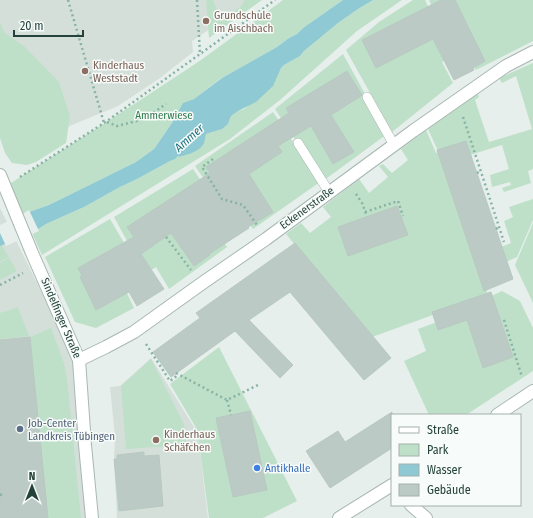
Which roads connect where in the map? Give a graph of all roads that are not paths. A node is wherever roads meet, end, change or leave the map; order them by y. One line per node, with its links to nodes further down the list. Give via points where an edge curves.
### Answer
1 (533, 52): 4 (street, Eckenerstraße, via 506,66)
2 (367, 97): 4 (lane)
3 (298, 142): 6 (lane)
4 (394, 145): 6 (street, Eckenerstraße)
5 (0, 175): 7 (street, Sindelfinger Straße)
6 (329, 192): 7 (street, Eckenerstraße, via 138,330)
7 (79, 360): 12 (street, Sindelfinger Straße)
8 (531, 393): 9 (street)
9 (499, 414)
10 (391, 486): 13 (street)
11 (412, 506): 14 (street)
12 (92, 518)
13 (339, 518)
14 (426, 518)

